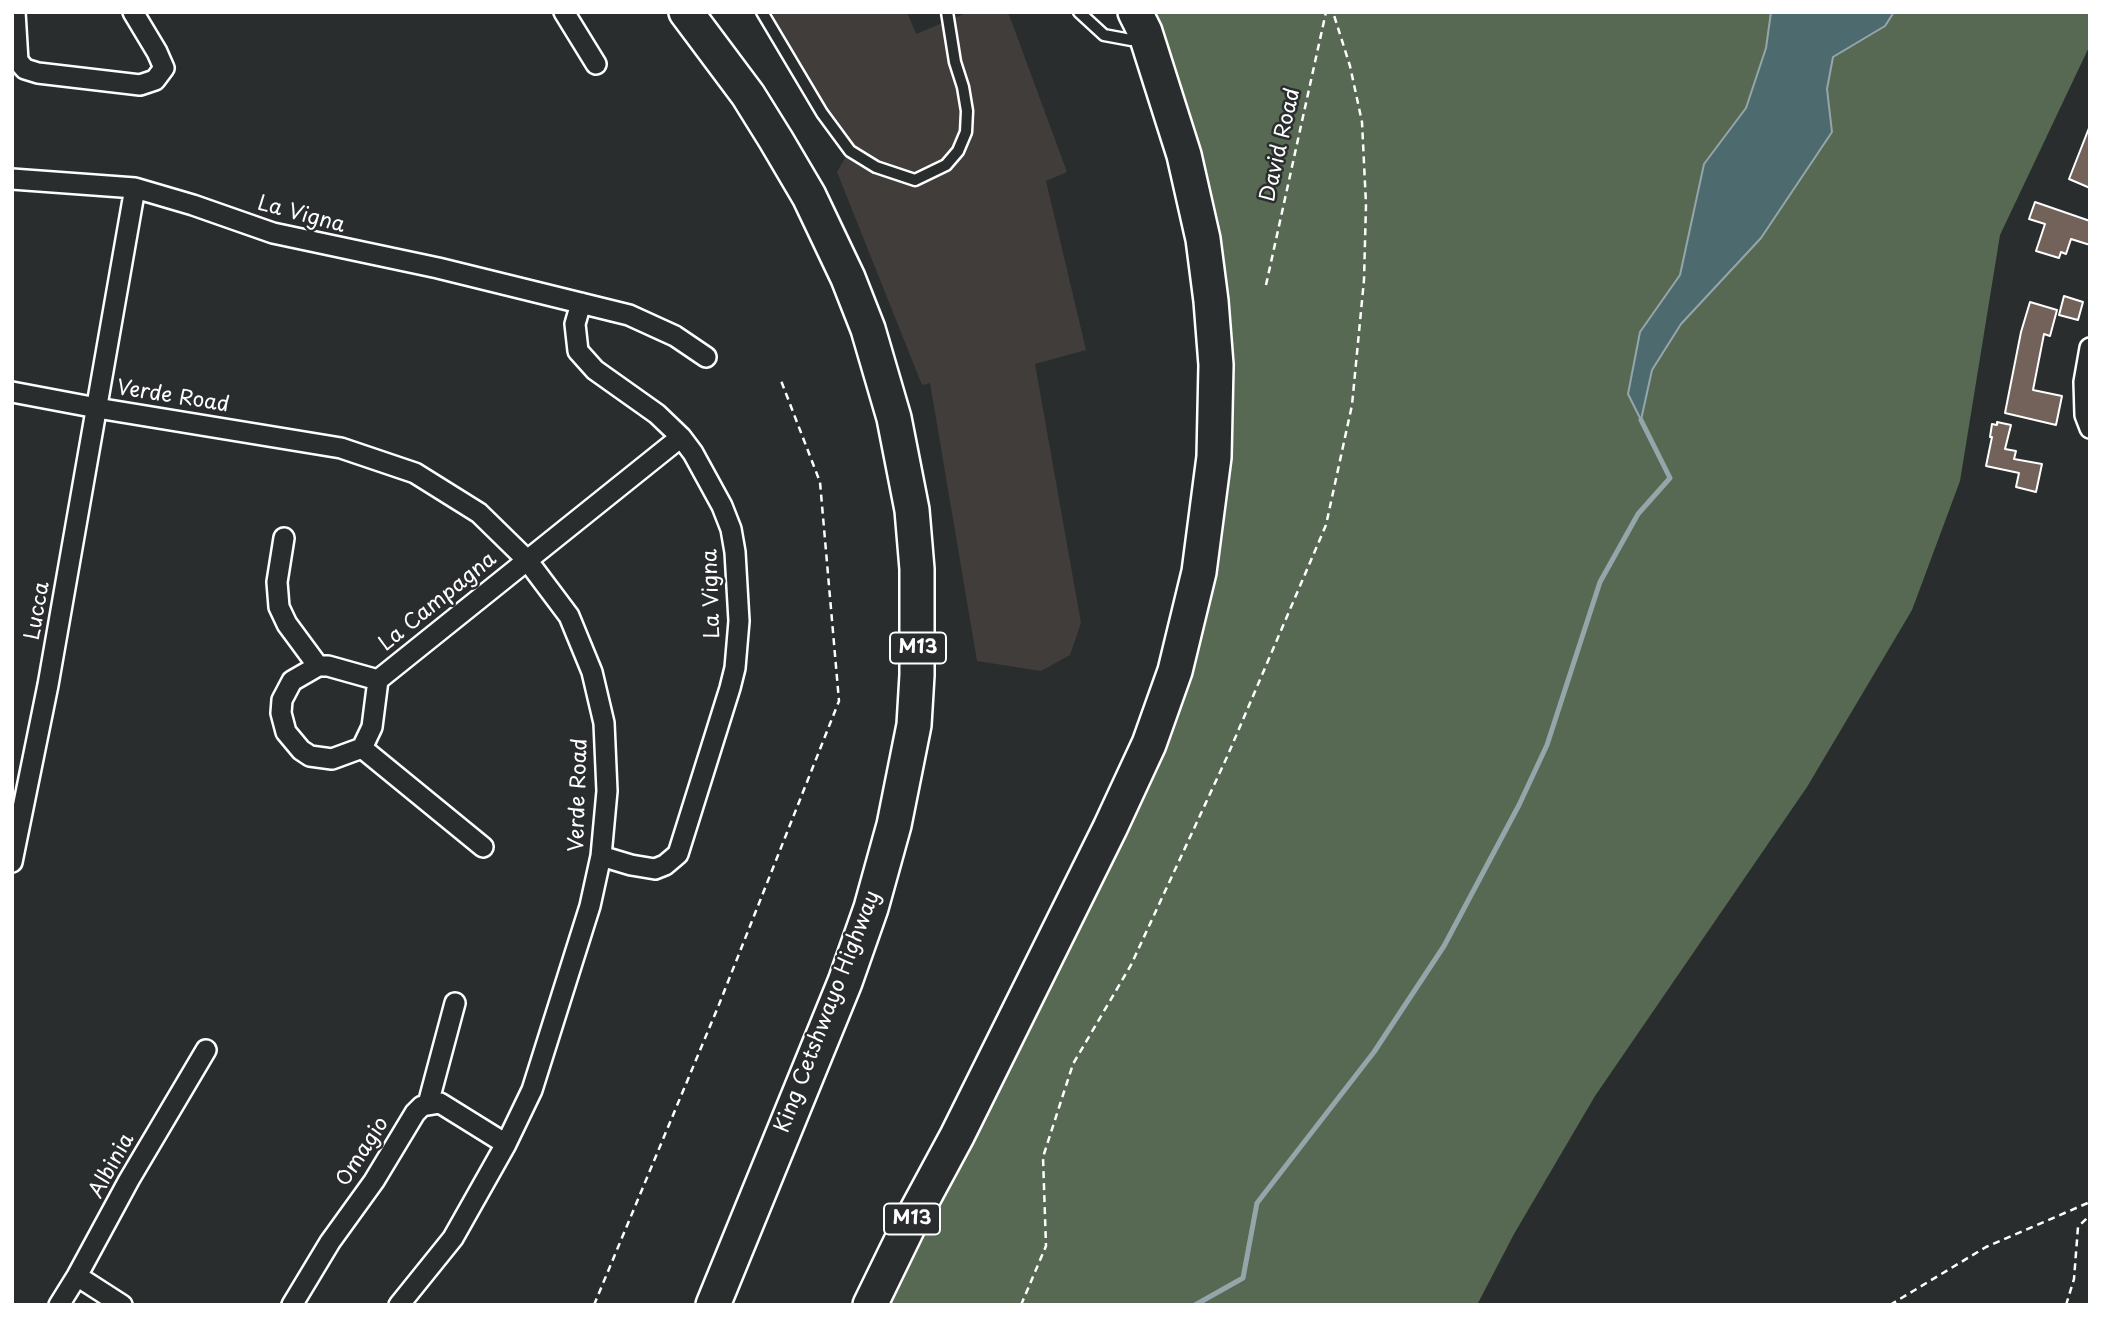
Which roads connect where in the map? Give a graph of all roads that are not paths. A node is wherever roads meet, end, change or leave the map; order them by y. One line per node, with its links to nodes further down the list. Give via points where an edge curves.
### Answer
1 (15, 12): 2 (street, via 17,51 25,69 140,85 155,80 164,68)
2 (133, 12)
3 (564, 12): 9 (street)
4 (685, 12): 36 (highway, King Cetshwayo Highway / M13, via 776,140 848,278 894,418 912,510 917,569 914,724 894,825 871,908)
5 (762, 12): 6 (lane, via 850,151 876,167 915,180 946,165 966,132 967,111)
6 (947, 12)
7 (1079, 12): 8 (lane, via 1104,35)
8 (1143, 24): 37 (highway, M13, via 1184,155 1211,301 1216,365 1214,457 1191,610 1149,744)
9 (596, 64)
10 (12, 179): 11 (street, La Vigna)
11 (135, 188): 12 (street, La Vigna, via 273,233); 16 (street)
12 (582, 303): 14 (street, La Vigna, via 653,325); 18 (street, La Vigna, via 575,333 583,359)
13 (2090, 348): 17 (street, via 2084,382)
14 (706, 356)
15 (12, 392): 16 (street, Verde Road)
16 (97, 408): 20 (street, Verde Road, via 341,448 370,457 415,474 479,513); 26 (street, Lucca)
17 (2090, 428)
18 (681, 437): 20 (street, La Campagna); 25 (street, La Vigna, via 731,529 739,621 735,668 678,854 655,869)
19 (284, 538): 21 (street, via 277,582 279,607)
20 (527, 560): 22 (street, La Campagna); 25 (street, Verde Road, via 569,616 598,696 607,791)
21 (318, 666): 22 (street, La Campagna); 23 (street, via 292,681 286,690 281,713 286,732 301,750 320,758 332,759)
22 (378, 680): 23 (street, La Campagna, via 372,727)
23 (362, 748): 24 (street)
24 (483, 847)
25 (601, 856): 30 (street, Verde Road, via 590,906 532,1090)
26 (12, 862)
27 (455, 1003): 29 (street)
28 (206, 1050): 31 (street, Albinia)
29 (428, 1104): 30 (street, via 440,1103); 34 (street, Omagio, via 415,1113)
30 (506, 1144): 35 (street, Verde Road, via 453,1238)
31 (77, 1276): 32 (street, Albinia); 33 (street)
32 (59, 1305)
33 (122, 1305)
34 (292, 1305)
35 (399, 1305)
36 (713, 1305)
37 (870, 1305)

